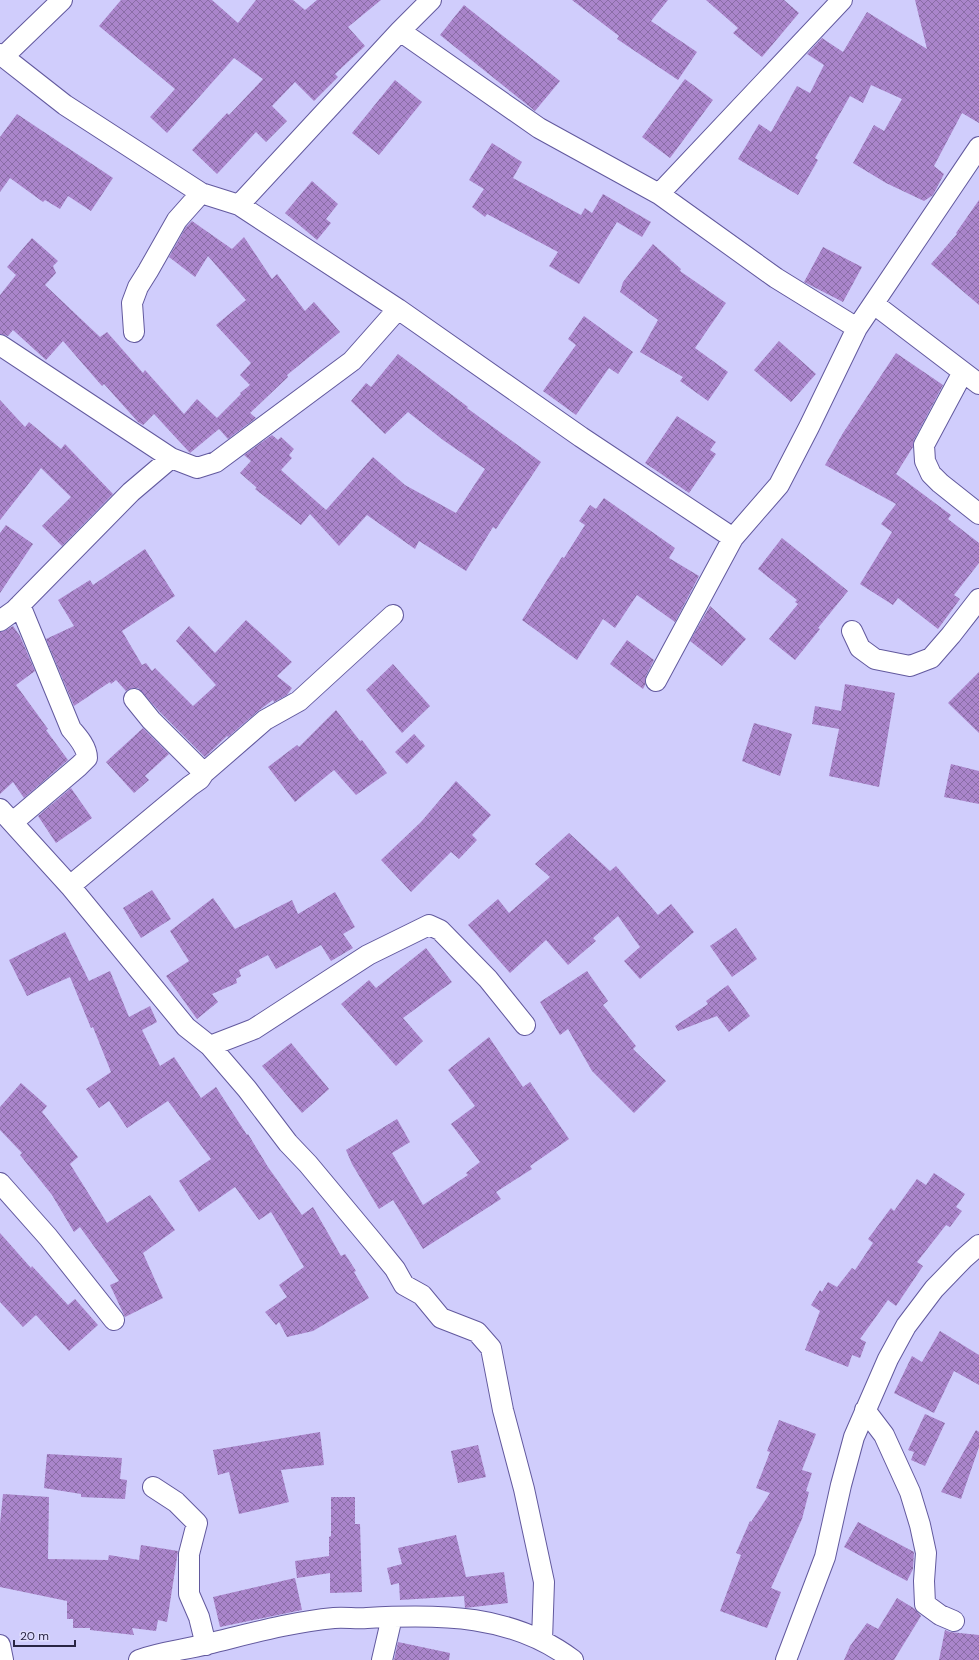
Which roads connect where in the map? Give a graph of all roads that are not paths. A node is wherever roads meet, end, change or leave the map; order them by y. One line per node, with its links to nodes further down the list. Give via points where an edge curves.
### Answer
1 (62, 0): 5 (street)
2 (430, 0): 4 (street)
3 (842, 0): 8 (street)
4 (400, 31): 8 (street, via 539,128); 9 (street)
5 (2, 56): 7 (street, via 65,105)
6 (979, 147): 10 (street)
7 (201, 193): 9 (street); 13 (street, via 177,220 138,287 132,303)
8 (659, 194): 12 (street, via 776,278)
9 (239, 205): 11 (street)
10 (874, 304): 12 (street); 15 (street)
11 (398, 309): 17 (street, via 352,361 216,462 197,468); 19 (street, via 581,437)
12 (857, 328): 19 (street, via 779,485)
13 (134, 332)
14 (0, 345): 17 (street)
15 (963, 372): 16 (street); 18 (street, via 924,445 925,461 931,474 940,484)
16 (979, 384)
17 (171, 458): 21 (street, via 131,492)
18 (979, 514)
19 (733, 538): 25 (street)
20 (979, 599): 24 (street, via 931,658 910,666 875,659 860,648)
21 (20, 605): 23 (street); 28 (street, via 71,729 87,753 79,766)
22 (393, 615): 27 (street, via 299,700 264,720)
23 (0, 621)
24 (852, 631)
25 (656, 681)
26 (134, 699): 27 (street, via 151,720)
27 (204, 773): 29 (street, via 200,779)
28 (6, 815): 29 (street)
29 (70, 886): 31 (street, via 186,1027)
30 (525, 1025): 31 (street, via 488,979 440,930 429,926 368,955 254,1029)
31 (210, 1046): 39 (street, via 395,1269 404,1285 422,1295 442,1318 476,1332 491,1348 544,1582)
32 (0, 1184): 34 (street, via 48,1237)
33 (979, 1245): 35 (street, via 934,1289 906,1326)
34 (114, 1320)
35 (865, 1410): 38 (street, via 884,1435 910,1492 926,1553 925,1604); 46 (street, via 852,1444 825,1557)
36 (153, 1487): 41 (street, via 176,1502 197,1523 189,1554 188,1594 199,1617)
37 (392, 1617): 39 (street, via 455,1617 501,1625); 41 (street, via 314,1621); 44 (street)
38 (954, 1621)
39 (542, 1640): 45 (street)
40 (0, 1645): 42 (street)
41 (206, 1645): 43 (street)
42 (3, 1660)
43 (139, 1660)
44 (382, 1660)
45 (573, 1660)
46 (786, 1660)

